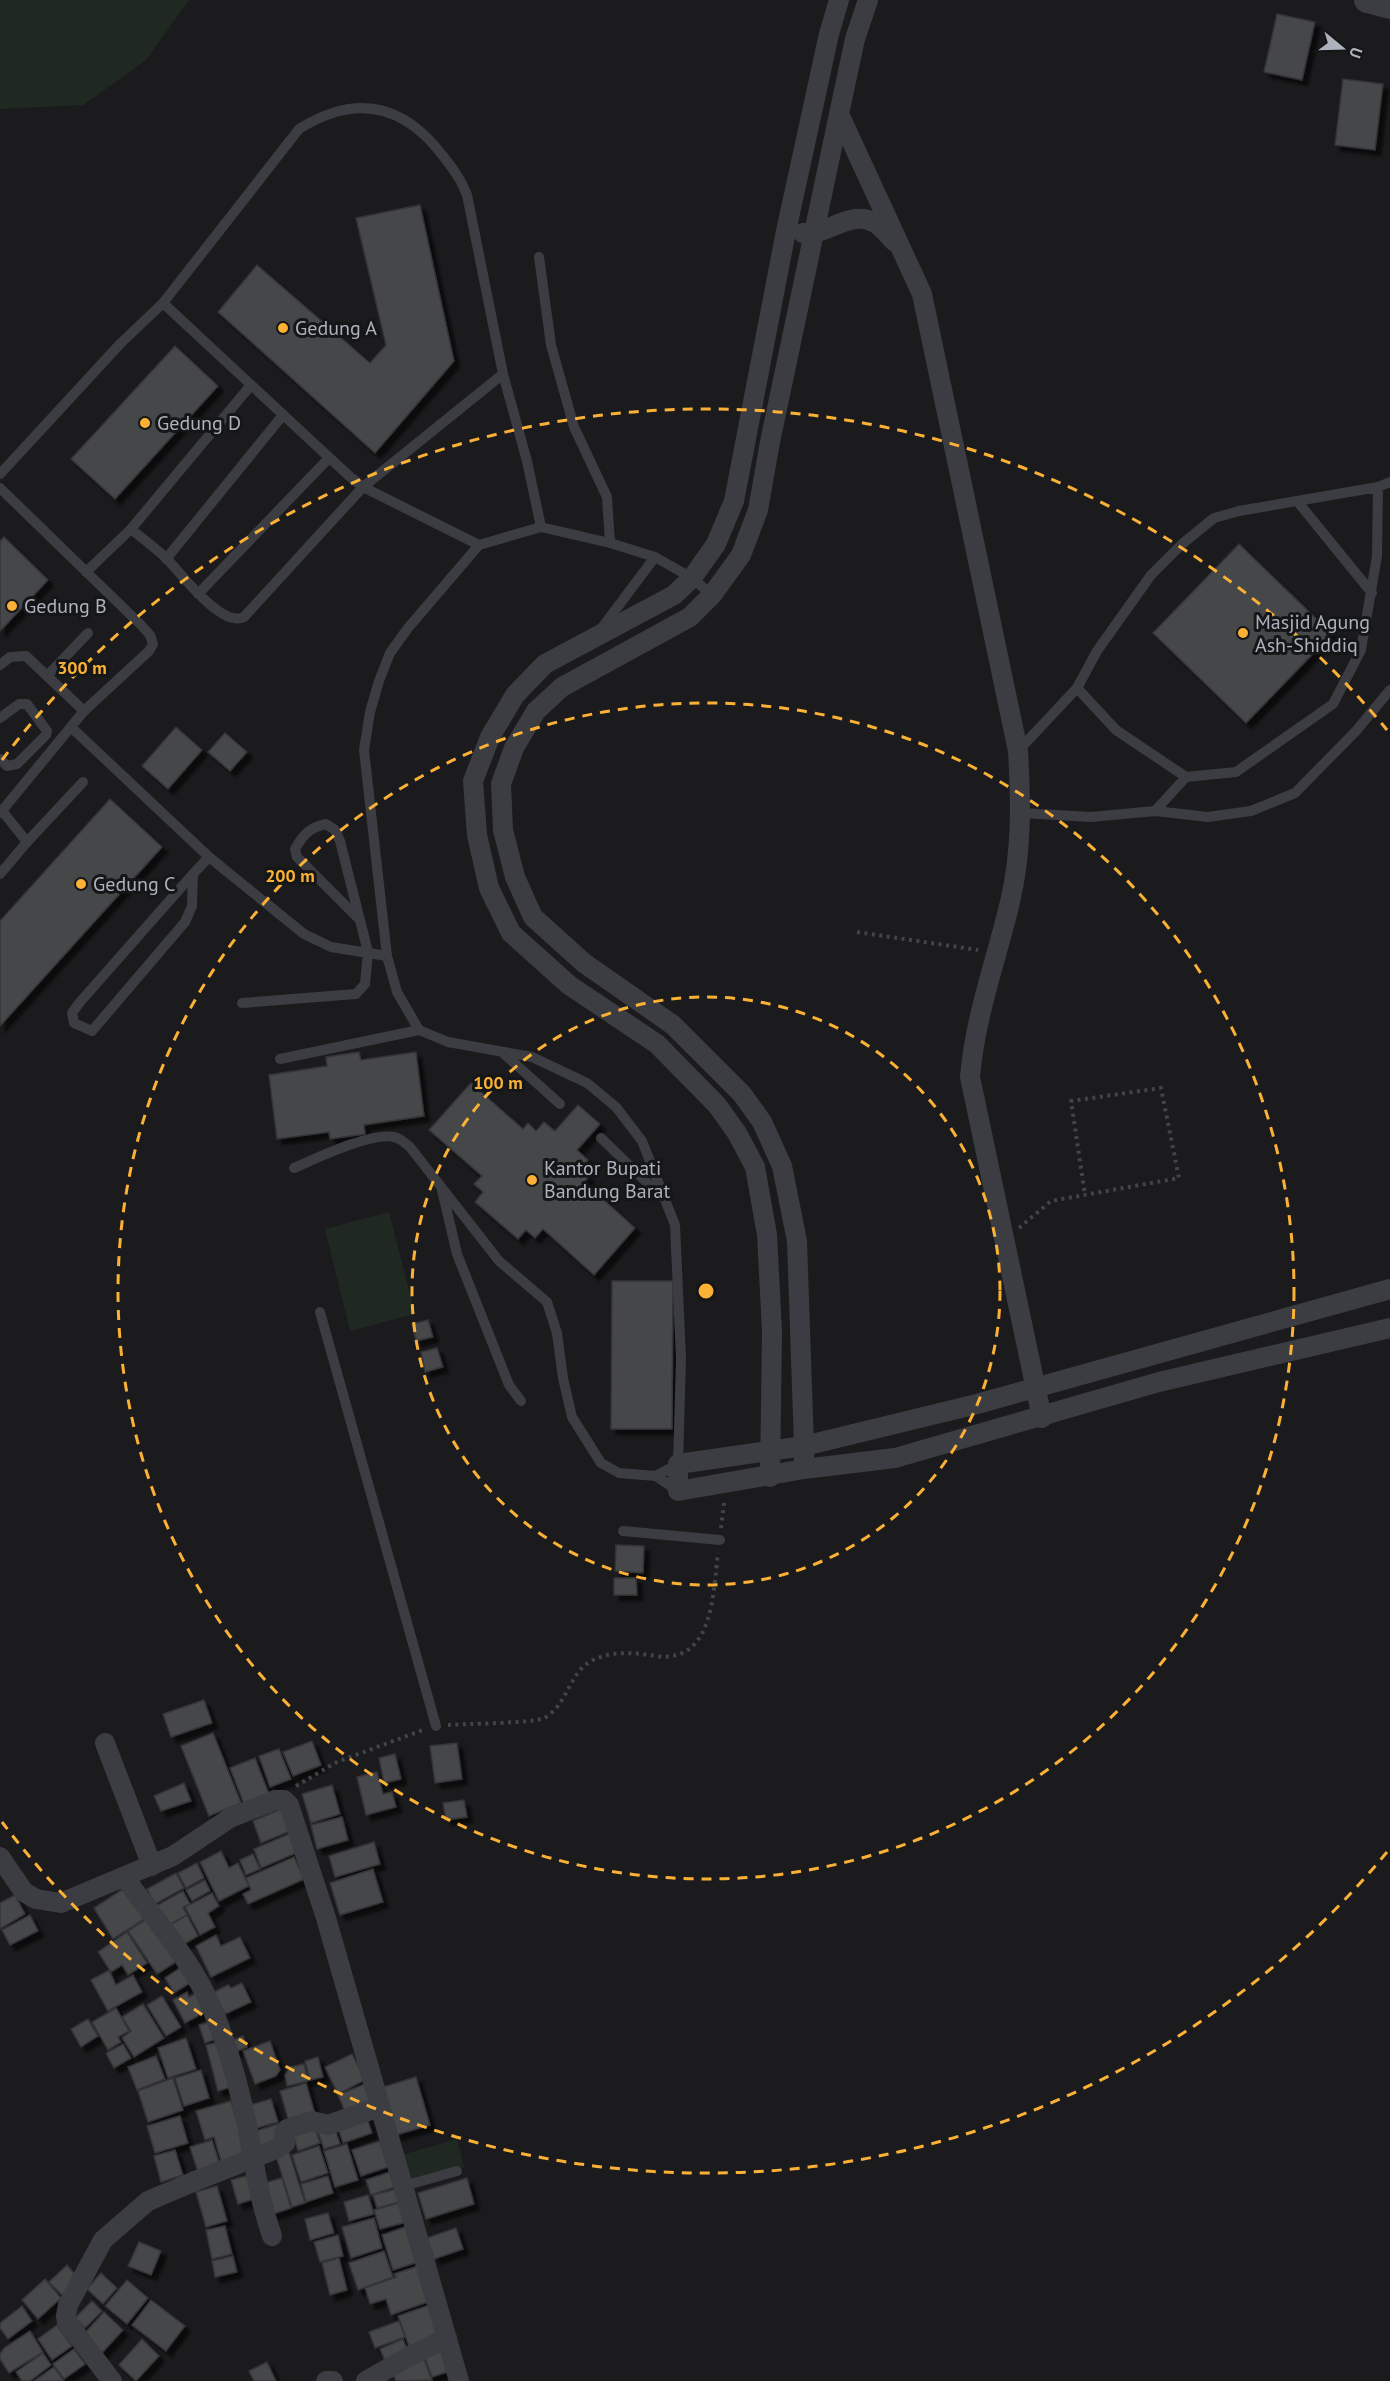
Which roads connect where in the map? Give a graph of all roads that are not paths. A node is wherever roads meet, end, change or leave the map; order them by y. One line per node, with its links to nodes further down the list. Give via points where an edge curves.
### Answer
1 (839, 0): 6 (street)
2 (868, 0): 5 (street)
3 (1367, 0): 4 (street)
4 (1390, 6)
5 (838, 114): 7 (street); 8 (street)
6 (786, 231): 7 (street); 28 (street, via 734,501 716,544)
7 (813, 234): 8 (street, via 852,219 873,222); 31 (street, via 758,510 741,555)
8 (903, 250): 41 (street, via 922,294)
9 (539, 257): 23 (lane, via 551,345 574,427 607,497)
10 (163, 303): 11 (lane, via 299,129 324,115 352,108 392,112 414,124 431,140 467,195); 12 (lane); 15 (lane, via 113,351)
11 (503, 374): 17 (lane); 21 (lane)
12 (251, 385): 13 (lane); 22 (lane)
13 (283, 415): 14 (lane); 26 (lane)
14 (329, 458): 17 (lane); 30 (lane)
15 (0, 474)
16 (1390, 482): 18 (lane)
17 (363, 487): 24 (lane); 30 (lane, via 244,617 232,620)
18 (1378, 487): 20 (lane); 29 (lane)
19 (0, 488): 27 (lane)
20 (1298, 501): 29 (lane); 36 (lane, via 1214,518 1182,544 1151,575 1097,651)
21 (541, 527): 23 (lane); 24 (lane)
22 (131, 529): 26 (lane); 27 (lane)
23 (610, 543): 25 (lane)
24 (480, 545): 54 (lane, via 390,653 370,712 364,750)
25 (655, 557): 28 (lane); 33 (lane)
26 (166, 559): 30 (lane)
27 (86, 572): 38 (lane, via 150,634 153,644)
28 (693, 578): 31 (lane); 33 (street, via 674,596)
29 (1372, 592): 43 (lane, via 1361,650 1333,704 1236,772)
30 (198, 594)
31 (712, 596): 70 (street, via 690,617 562,687 536,711 514,748 501,784 503,830 515,878 533,917 584,963 673,1025 742,1094 762,1122 782,1166 797,1241)
32 (88, 633): 35 (lane)
33 (597, 637): 71 (street, via 545,664 515,695 490,738 473,780 477,834 489,888 511,933 569,985 657,1044 717,1105 755,1167 767,1235 772,1331)
34 (0, 664): 35 (lane, via 10,657 26,656)
35 (47, 676): 38 (lane)
36 (1077, 688): 41 (lane); 43 (lane, via 1116,730)
37 (1390, 690): 45 (lane, via 1356,731 1294,793 1251,810 1208,817)
38 (84, 711): 40 (lane)
39 (0, 718): 42 (lane, via 19,704 27,704 47,731 17,764 7,766)
40 (72, 728): 46 (lane); 49 (lane)
41 (1018, 751): 47 (street)
42 (0, 759)
43 (1186, 777): 45 (lane)
44 (82, 782): 48 (lane)
45 (1155, 812): 47 (lane, via 1091,817)
46 (1, 813): 48 (lane)
47 (1022, 813): 67 (street, via 1010,900 973,1045 970,1077)
48 (27, 842): 50 (lane)
49 (209, 857): 51 (lane); 53 (lane, via 304,934 331,946)
50 (0, 874)
51 (193, 874): 51 (lane, via 80,1002 72,1013 74,1023 92,1031 185,922 192,906)
52 (359, 920): 52 (lane, via 297,857 295,849 316,826 326,824 335,830); 53 (lane)
53 (368, 952): 54 (lane); 55 (lane, via 365,984 356,994)
54 (387, 956): 56 (lane, via 397,992)
55 (242, 1003)
56 (418, 1030): 57 (lane, via 448,1042); 58 (lane)
57 (501, 1052): 59 (lane); 63 (lane, via 532,1057 587,1083 616,1107 642,1141)
58 (280, 1059)
59 (560, 1104)
60 (601, 1138): 63 (lane)
61 (294, 1168): 62 (lane, via 337,1150 381,1137 396,1137 411,1147)
62 (441, 1187): 68 (lane, via 457,1254 509,1385); 74 (lane, via 499,1261 547,1302 557,1333 572,1417 601,1463 619,1473)
63 (665, 1200): 72 (lane, via 675,1226 681,1358)
64 (1390, 1289): 67 (street)
65 (320, 1312): 79 (lane)
66 (1390, 1328): 69 (street, via 1160,1382)
67 (1036, 1388): 69 (street); 70 (street)
68 (521, 1401)
69 (1042, 1418): 73 (street, via 895,1458)
70 (804, 1446): 71 (street); 73 (street)
71 (771, 1450): 72 (street); 75 (street)
72 (678, 1464): 74 (lane); 76 (street)
73 (804, 1469): 75 (street)
74 (656, 1476): 76 (lane)
75 (770, 1476): 76 (street)
76 (678, 1491)
77 (624, 1531): 78 (lane)
78 (720, 1540)
79 (436, 1726)
80 (105, 1743): 82 (street)
81 (0, 1857): 83 (street, via 24,1892 48,1902 61,1904)
82 (152, 1866): 83 (street); 84 (street, via 230,1818 276,1800 289,1805 326,1918)
83 (125, 1878): 85 (street, via 180,1954 213,2010 234,2074)
84 (379, 2107): 85 (street, via 328,2125 312,2121 287,2129 285,2143); 87 (street)
85 (252, 2159): 88 (street); 90 (street, via 148,2201 103,2240 66,2315 67,2322)
86 (457, 2171): 87 (lane)
87 (404, 2186): 89 (street)
88 (273, 2236)
89 (447, 2338): 93 (street); 94 (street)
90 (112, 2381)
91 (327, 2381): 92 (street)
92 (333, 2381)
93 (366, 2381)
94 (459, 2381)

